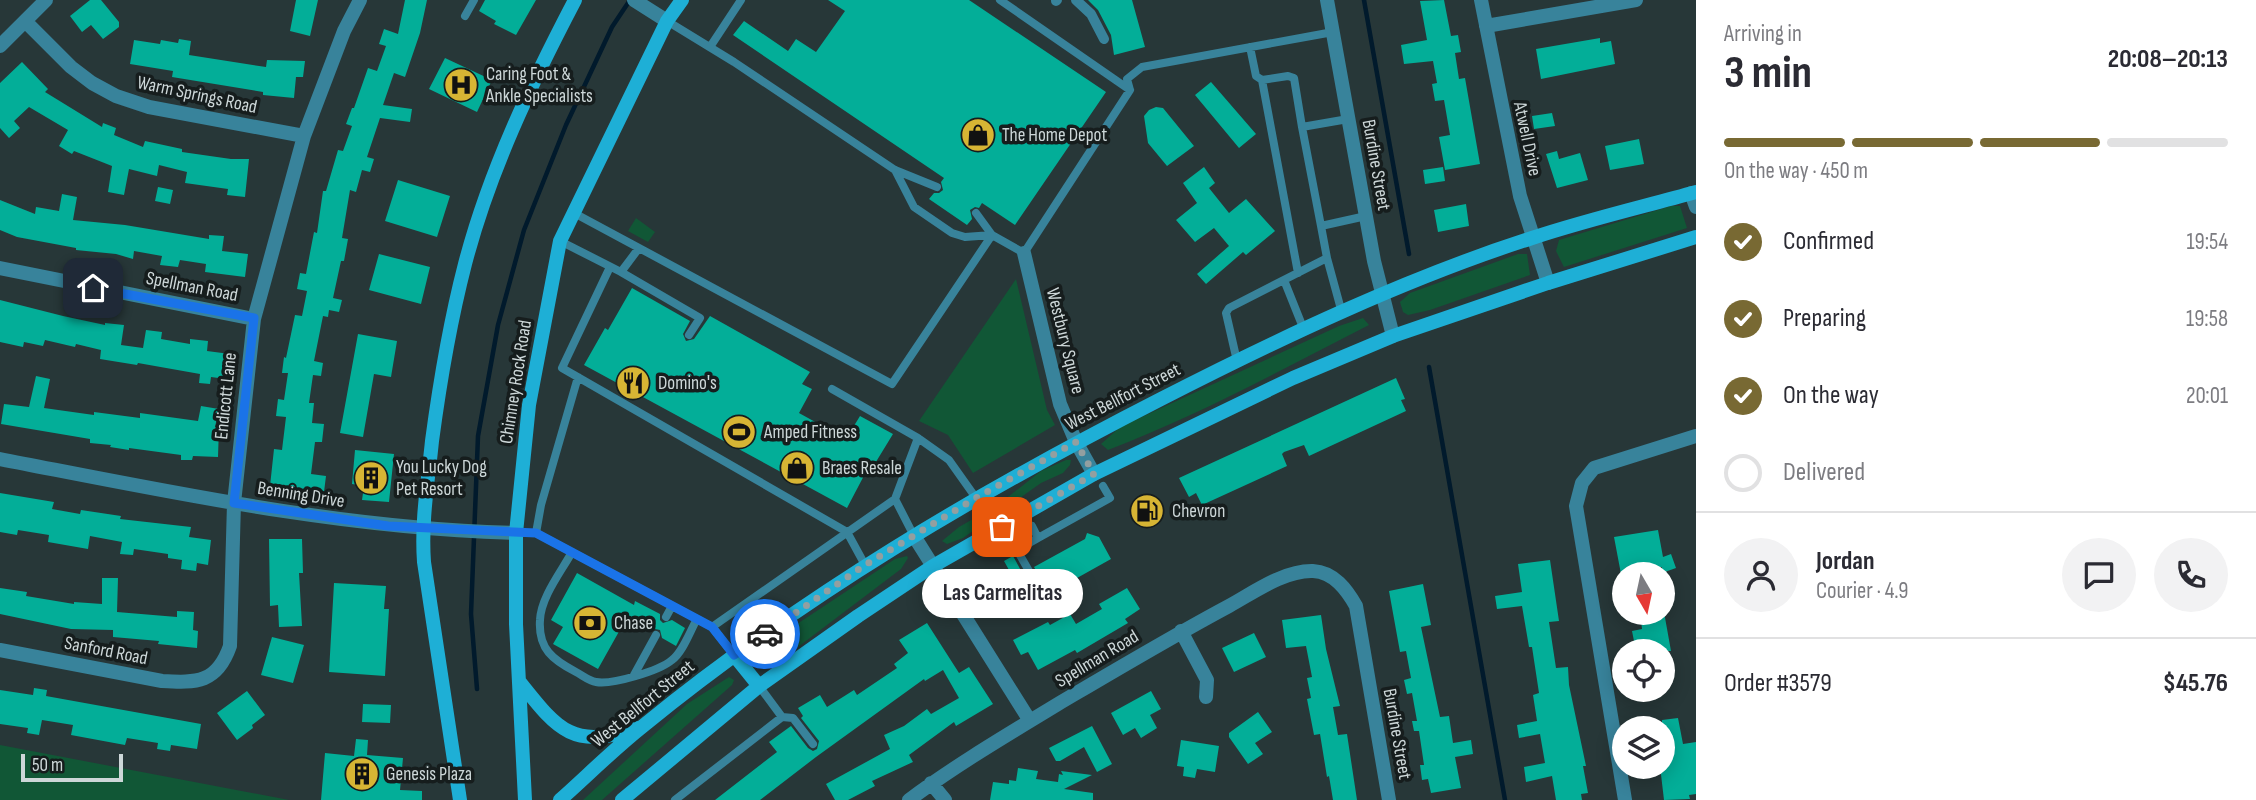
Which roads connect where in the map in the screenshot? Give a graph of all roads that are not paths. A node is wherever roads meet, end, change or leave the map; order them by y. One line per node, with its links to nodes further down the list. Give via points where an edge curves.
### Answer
1 (46, 0): 14 (street)
2 (360, 0): 26 (street, Endicott Lane)
3 (474, 0): 13 (lane)
4 (575, 0): 66 (main road, via 523,106 466,261 438,395)
5 (635, 0): 15 (street)
6 (682, 0): 15 (main road, Chimney Rock Road)
7 (741, 0): 20 (lane)
8 (1000, 0): 23 (lane)
9 (1076, 0): 18 (street, via 1091,14)
10 (1327, 0): 17 (street, Burdine Street)
11 (1481, 0): 16 (street, Atwell Drive)
12 (1636, 0): 16 (street)
13 (465, 16)
14 (25, 21): 19 (street); 26 (street, Warm Springs Road, via 71,67 116,96 149,107)
15 (667, 21): 20 (lane); 30 (main road, Chimney Rock Road)
16 (1486, 26): 36 (street, Atwell Drive)
17 (1333, 32): 21 (lane); 24 (street, Burdine Street)
18 (1104, 39)
19 (0, 46)
20 (710, 47): 27 (lane)
21 (1250, 47): 22 (lane, via 1256,76); 23 (lane, via 1142,66 1127,79)
22 (1262, 80): 25 (lane, via 1294,78); 44 (lane)
23 (1130, 90): 39 (lane)
24 (1348, 119): 25 (lane); 32 (street, Burdine Street)
25 (1302, 127): 33 (lane)
26 (304, 136): 49 (street, Endicott Lane)
27 (895, 170): 28 (lane); 34 (lane, via 914,207 952,233 965,237)
28 (937, 187)
29 (1694, 197): 36 (main road, West Bellfort Street)
30 (574, 213): 37 (main road, Chimney Rock Road); 38 (lane)
31 (976, 213): 34 (lane)
32 (1366, 216): 33 (lane); 47 (street, Burdine Street)
33 (1321, 226): 40 (lane)
34 (992, 234): 38 (lane, via 892,384); 39 (lane)
35 (1696, 237): 46 (main road)
36 (1532, 238): 46 (street, Atwell Drive); 47 (main road, West Bellfort Street)
37 (560, 241): 41 (lane); 68 (main road, Chimney Rock Road, via 530,405)
38 (639, 248): 43 (lane)
39 (1024, 253): 58 (street, Westbury Square, via 1060,404)
40 (1327, 258): 44 (lane); 48 (lane)
41 (610, 267): 43 (lane); 54 (lane, via 562,368)
42 (0, 268): 49 (street, Spellman Road)
43 (621, 272): 51 (lane, via 700,318)
44 (1298, 273): 45 (lane)
45 (1284, 280): 50 (lane); 53 (lane, via 1226,313)
46 (1548, 283): 52 (main road)
47 (1382, 295): 48 (main road, West Bellfort Street); 52 (street, Burdine Street)
48 (1342, 313): 50 (main road, West Bellfort Street)
49 (254, 318): 64 (street, Endicott Lane)
50 (1304, 330): 53 (main road, West Bellfort Street)
51 (689, 335)
52 (1393, 336): 60 (main road, via 1293,378)
53 (1237, 361): 58 (main road, West Bellfort Street)
54 (578, 377): 67 (lane); 69 (lane)
55 (832, 389): 57 (lane)
56 (1696, 436): 103 (street, via 1594,468 1582,483 1576,506)
57 (918, 438): 62 (lane, via 949,460); 63 (lane)
58 (1076, 442): 60 (street, Westbury Square); 62 (main road, West Bellfort Street)
59 (0, 460): 64 (street, Benning Drive)
60 (1094, 474): 74 (main road)
61 (1103, 486): 71 (lane, via 1110,498)
62 (976, 498): 70 (main road, West Bellfort Street)
63 (895, 499): 67 (lane); 70 (lane)
64 (234, 503): 66 (street, Benning Drive); 86 (street, Endicott Lane, via 230,646 224,663)
65 (1032, 526): 71 (lane)
66 (422, 530): 68 (street, Benning Drive); 95 (main road)
67 (848, 532): 73 (lane); 80 (lane)
68 (516, 533): 69 (lane); 87 (main road, Chimney Rock Road)
69 (536, 533): 72 (lane)
70 (914, 536): 73 (main road, West Bellfort Street); 74 (street)
71 (1038, 538): 76 (lane, via 1017,550)
72 (572, 552): 77 (lane); 85 (lane, via 543,605 540,620 547,654 596,682)
73 (865, 565): 84 (main road, West Bellfort Street)
74 (933, 566): 88 (main road); 91 (street)
75 (1314, 571): 81 (street, Spellman Road, via 1278,580); 102 (street, Burdine Street, via 1345,587 1356,606)
76 (1045, 599)
77 (672, 606): 78 (lane); 79 (lane)
78 (666, 617)
79 (697, 619): 80 (lane); 85 (lane, via 675,659)
80 (712, 627): 84 (lane)
81 (1181, 631): 89 (street, via 1207,680); 91 (street, Spellman Road)
82 (656, 635): 85 (lane)
83 (0, 650): 86 (street, Sanford Road, via 162,681)
84 (734, 655): 88 (main road); 92 (main road, West Bellfort Street)
85 (634, 675)
86 (206, 679)
87 (519, 681): 92 (main road, via 565,731 588,738 611,737); 96 (main road, Chimney Rock Road)
88 (760, 687): 90 (lane); 98 (main road)
89 (1206, 697)
90 (782, 717): 93 (lane, via 793,718); 99 (lane)
91 (1030, 721): 94 (street, Spellman Road)
92 (642, 727): 97 (main road, West Bellfort Street)
93 (813, 744)
94 (931, 783): 100 (street, Spellman Road); 101 (street)
95 (460, 800)
96 (525, 800)
97 (560, 800)
98 (622, 800)
99 (675, 800)
100 (909, 800)
101 (945, 800)
102 (1389, 800)
103 (1625, 800)

